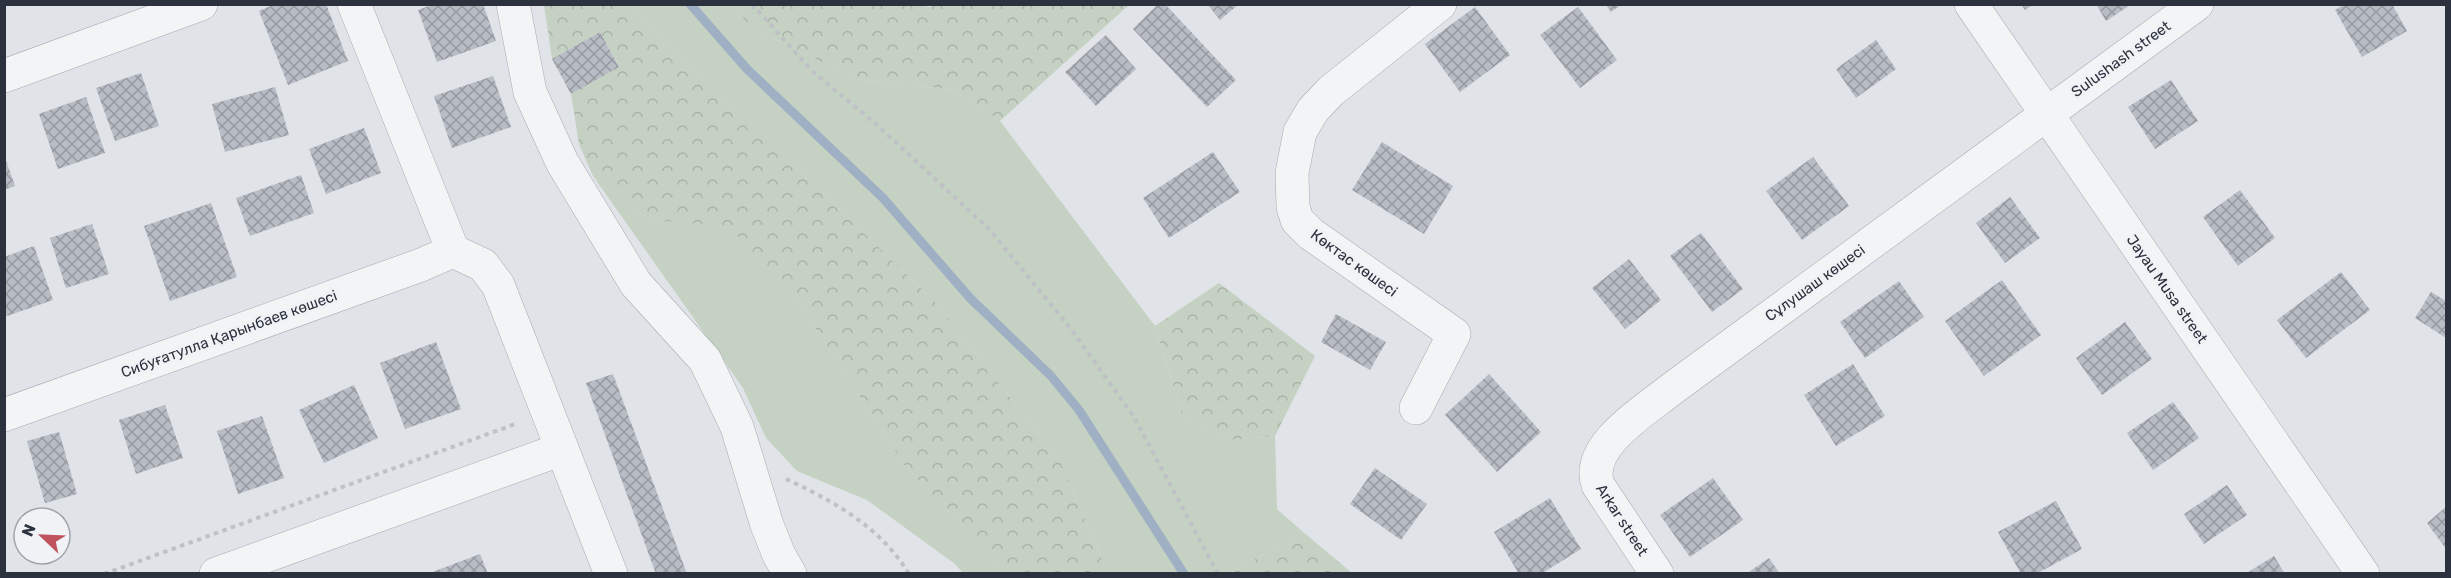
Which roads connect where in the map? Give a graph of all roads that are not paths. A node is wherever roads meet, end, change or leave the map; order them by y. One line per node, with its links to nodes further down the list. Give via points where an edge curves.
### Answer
1 (201, 4): 7 (street)
2 (354, 4): 9 (street)
3 (513, 4): 16 (street, via 530,92 562,162 636,284 705,360 737,427 767,525)
4 (1440, 4): 10 (street, Көктас көшесі, via 1331,91 1313,110 1300,132 1292,173 1297,220 1311,234 1455,334)
5 (1971, 4): 8 (street, Jayau Musa street)
6 (2197, 4): 8 (street, Sulushash street)
7 (4, 76)
8 (2045, 113): 13 (street, Сұлушаш көшесі, via 1673,388 1620,431); 18 (street, Jayau Musa street)
9 (453, 250): 11 (street, Сибуғатулла Қарынбаев көшесі, via 421,265); 12 (street, via 483,265 498,285)
10 (1416, 408)
11 (4, 415)
12 (562, 449): 14 (street); 15 (street)
13 (1595, 464): 17 (street, Arkar street, via 1598,485)
14 (216, 573)
15 (611, 573)
16 (790, 573)
17 (1657, 573)
18 (2362, 573)

